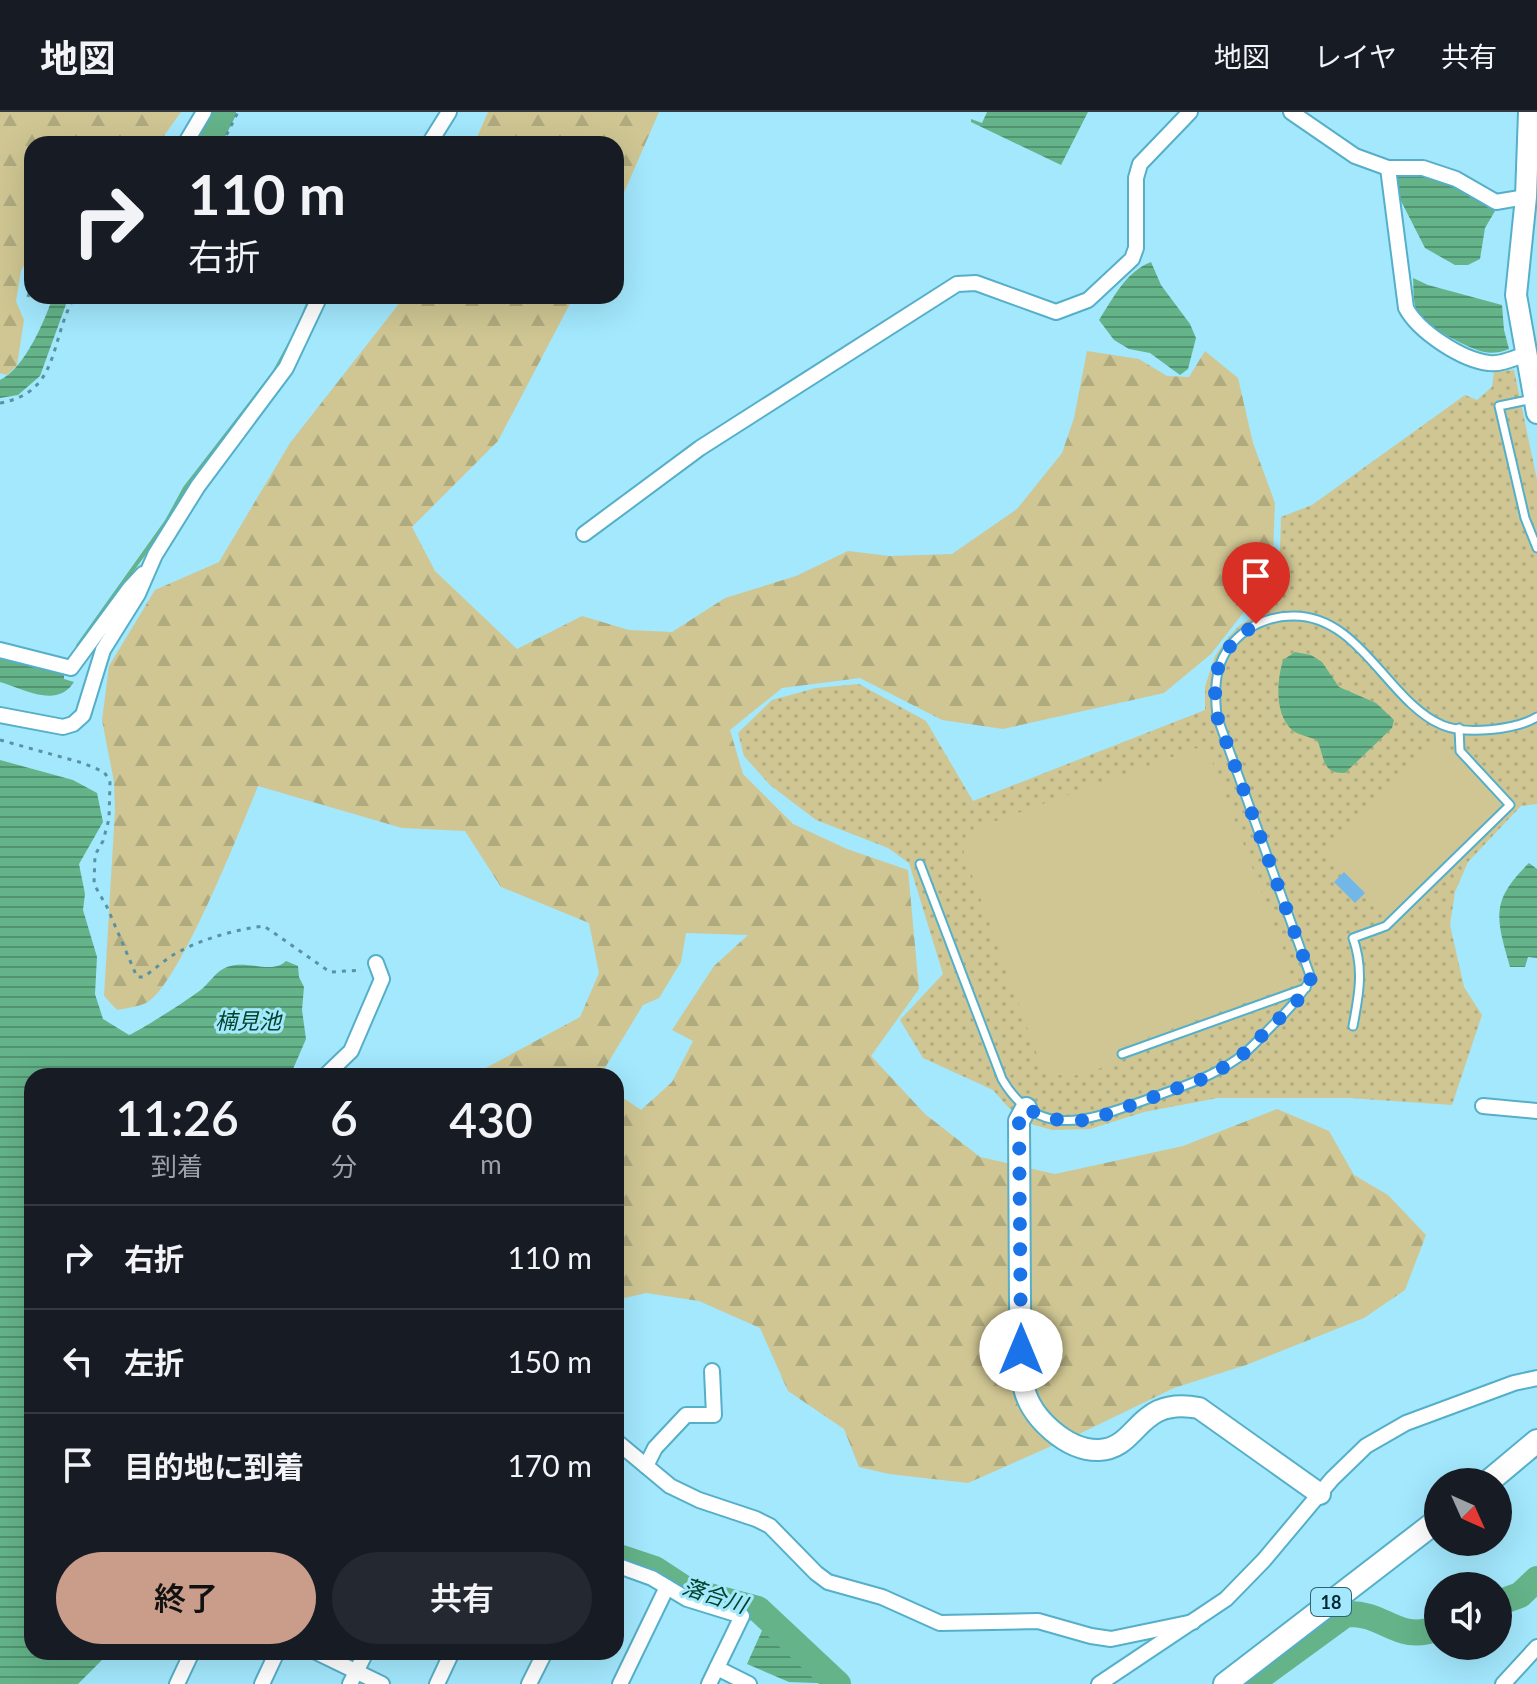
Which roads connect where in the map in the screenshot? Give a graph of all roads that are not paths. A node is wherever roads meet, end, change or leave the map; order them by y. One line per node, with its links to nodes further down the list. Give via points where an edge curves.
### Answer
1 (204, 112): 6 (street)
2 (449, 112): 7 (street)
3 (1190, 112): 14 (street, via 1140,164 1132,259 1088,300 1056,312 976,283 957,284 700,448)
4 (1291, 112): 9 (street, via 1355,156)
5 (1529, 112): 8 (street)
6 (190, 136)
7 (434, 136)
8 (1533, 138): 10 (street)
9 (1388, 168): 10 (street, via 1423,168 1496,202); 12 (street, via 1406,308 1414,322 1471,359 1492,364)
10 (1526, 197): 12 (street, via 1516,295)
11 (316, 304): 16 (street, via 286,368 198,486)
12 (1526, 354): 13 (street)
13 (1536, 406): 15 (lane, via 1499,406)
14 (584, 534)
15 (1537, 548)
16 (149, 568): 17 (street, via 71,668); 18 (street, via 103,650 79,720 63,727)
17 (0, 650)
18 (0, 715)
19 (1537, 717): 20 (lane, via 1498,729)
20 (1459, 728): 23 (lane, via 1425,715 1342,632 1322,620 1277,616 1256,624 1240,635 1218,665 1213,688 1217,716 1303,952 1311,978); 24 (lane, via 1460,751 1510,805 1386,926 1353,938 1361,976)
21 (920, 864): 28 (lane, via 1002,1079)
22 (376, 963): 26 (street, via 382,979 351,1051)
23 (1306, 988): 25 (lane); 28 (lane, via 1239,1058 1208,1077 1091,1120 1045,1118)
24 (1353, 1026)
25 (1122, 1054)
26 (333, 1068)
27 (1483, 1106): 29 (street)
28 (1026, 1108): 36 (street, via 1019,1121 1021,1350 1024,1389 1036,1414 1079,1448 1102,1450 1120,1442 1159,1409 1179,1404 1199,1408)
29 (1537, 1111)
30 (712, 1371): 34 (street, via 714,1415 686,1415 655,1448)
31 (1537, 1378): 36 (street, via 1406,1423 1366,1446)
32 (1537, 1441): 35 (main road)
33 (624, 1448): 34 (street)
34 (646, 1466): 40 (street, via 680,1491 770,1526 828,1582 882,1597 940,1623 1038,1621 1111,1639)
35 (1505, 1468)
36 (1320, 1494): 40 (street, via 1226,1599)
37 (1424, 1531): 59 (main road, 18)
38 (624, 1568): 39 (street)
39 (667, 1587): 48 (street, via 742,1616); 55 (street)
40 (1193, 1622): 58 (street)
41 (1537, 1647): 60 (street)
42 (188, 1660): 50 (street)
43 (273, 1660): 51 (street)
44 (327, 1660): 49 (street)
45 (362, 1660): 49 (street)
46 (448, 1660): 53 (street)
47 (541, 1660): 54 (street)
48 (717, 1668): 56 (street); 57 (street)
49 (353, 1678): 52 (street)
50 (177, 1684)
51 (262, 1684)
52 (382, 1684)
53 (437, 1684)
54 (529, 1684)
55 (620, 1684)
56 (709, 1684)
57 (749, 1684)
58 (1099, 1684)
59 (1225, 1684)
60 (1503, 1684)

